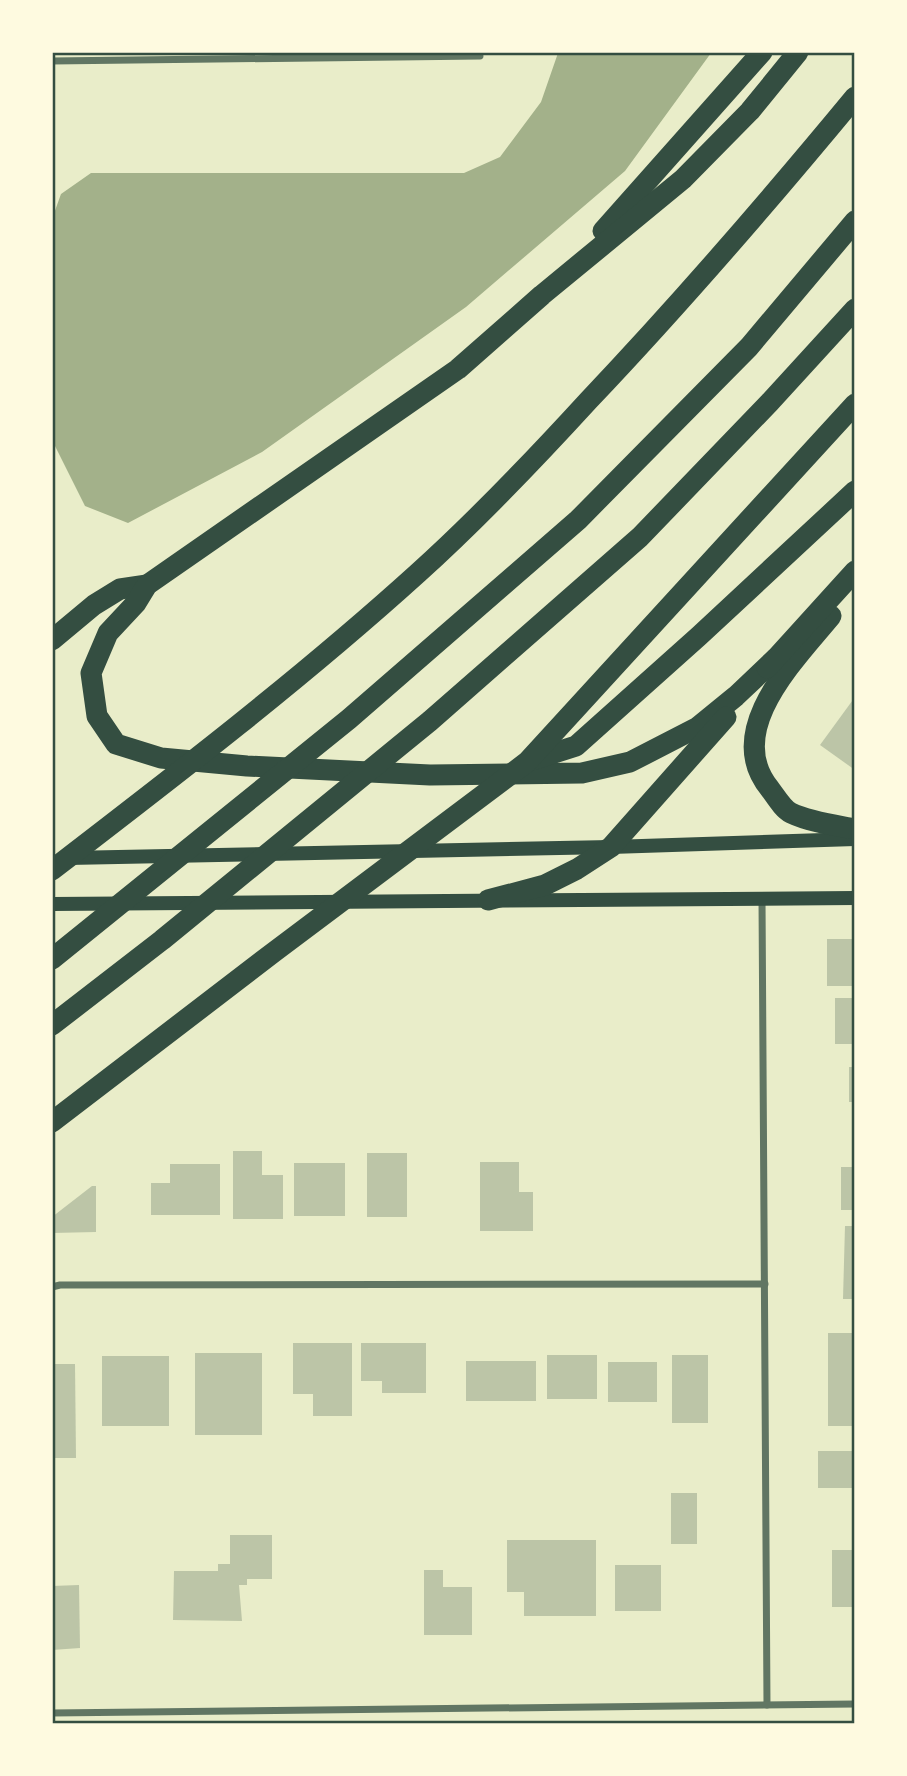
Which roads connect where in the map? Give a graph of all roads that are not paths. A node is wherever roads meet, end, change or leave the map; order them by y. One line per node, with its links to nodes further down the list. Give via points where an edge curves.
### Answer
1 (762, 52): 7 (highway)
2 (798, 52): 7 (highway, via 750,111 683,179)
3 (480, 56): 4 (street)
4 (52, 61)
5 (855, 97): 21 (highway, via 734,242 536,458 419,572 241,725)
6 (855, 221): 26 (highway, via 749,346 578,520 349,719)
7 (542, 295): 12 (highway, via 458,369)
8 (855, 309): 27 (highway, via 640,537 430,721)
9 (855, 404): 16 (highway)
10 (855, 491): 16 (highway, via 576,746)
11 (855, 572): 15 (highway)
12 (148, 585): 14 (highway, via 120,589); 15 (highway, via 108,634 91,673 97,716 116,744 161,758 430,775 582,774 630,762 698,726)
13 (855, 585): 17 (highway, via 779,682 763,706 754,733 763,781 789,813)
14 (52, 640)
15 (776, 658): 19 (highway)
16 (527, 762): 28 (highway)
17 (855, 829)
18 (855, 839): 19 (main road)
19 (611, 847): 20 (main road); 24 (highway, via 545,885)
20 (52, 858)
21 (52, 870)
22 (855, 898): 23 (main road)
23 (762, 899): 24 (main road); 29 (street)
24 (488, 900): 25 (main road)
25 (52, 904)
26 (52, 959)
27 (52, 1025)
28 (52, 1122)
29 (765, 1284): 30 (street); 32 (street)
30 (52, 1287)
31 (855, 1704): 32 (street)
32 (767, 1705): 33 (street)
33 (52, 1713)

